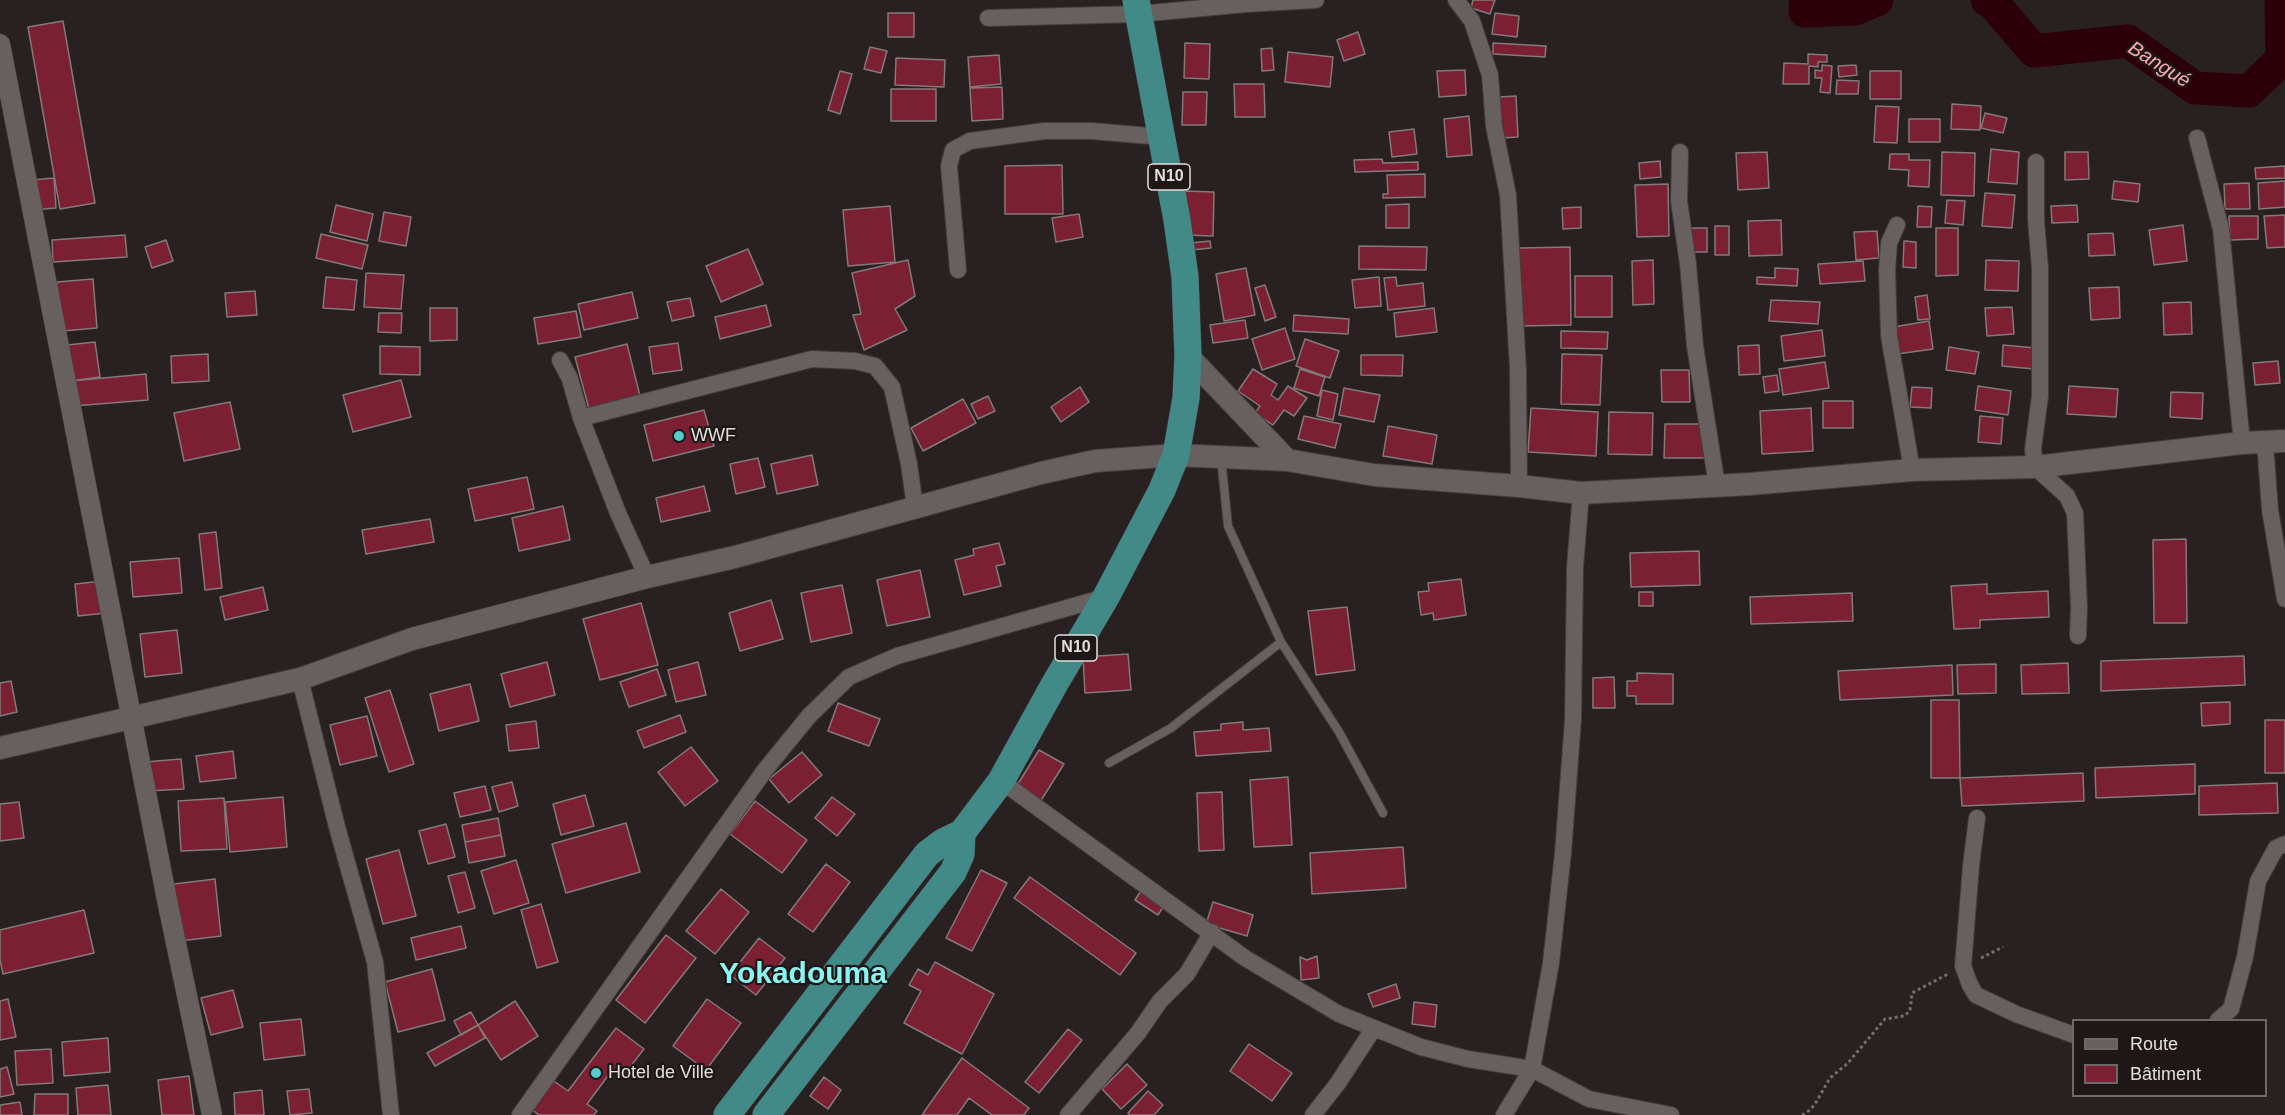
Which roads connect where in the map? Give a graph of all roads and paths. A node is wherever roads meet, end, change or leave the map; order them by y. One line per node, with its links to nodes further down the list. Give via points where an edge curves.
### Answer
1 (1317, 0): 3 (street)
2 (1456, 0): 22 (street, via 1472,21 1490,75 1494,126 1508,195 1518,369)
3 (1138, 7): 4 (street); 6 (highway, N10)
4 (988, 18)
5 (0, 44): 32 (street)
6 (1162, 137): 11 (street, via 1044,131 970,141 953,150 949,166); 12 (highway, N10, via 1185,277)
7 (2197, 138): 16 (street, via 2221,229)
8 (1680, 152): 23 (street, via 1679,201 1695,346)
9 (2036, 162): 20 (street, via 2040,396 2033,449)
10 (1897, 225): 21 (street, via 1889,243 1888,336)
11 (958, 270)
12 (1188, 356): 17 (highway, N10, via 1186,399); 19 (main road)
13 (560, 360): 14 (street)
14 (581, 418): 25 (street, via 812,359 865,363 875,366 892,387); 26 (street)
15 (2275, 441): 16 (main road); 28 (street, via 2270,510)
16 (2242, 443): 20 (main road)
17 (1176, 455): 18 (main road); 25 (main road, via 1095,461); 27 (highway, N10)
18 (1221, 457): 19 (main road); 30 (lane, via 1228,526)
19 (1287, 460): 22 (main road, via 1374,475)
20 (2035, 467): 21 (main road); 29 (street, via 2067,496 2075,513)
21 (1912, 470): 23 (main road)
22 (1519, 486): 24 (main road)
23 (1717, 486): 24 (main road)
24 (1581, 493): 46 (street, via 1575,567 1573,720 1563,853 1551,963)
25 (915, 507): 26 (main road, via 735,558)
26 (647, 577): 31 (main road, via 412,639)
27 (1106, 597): 35 (highway, N10); 49 (street, via 897,656 849,677 765,770)
28 (2285, 599)
29 (2078, 636)
30 (1281, 642): 34 (lane, via 1171,728); 36 (lane, via 1339,732)
31 (300, 679): 32 (main road); 48 (street, via 375,962)
32 (131, 717): 33 (main road); 47 (street)
33 (0, 748)
34 (1109, 763)
35 (1001, 781): 38 (highway, N10); 40 (street)
36 (1383, 813)
37 (1977, 818): 42 (street)
38 (963, 833): 50 (highway, N10, via 927,854); 51 (highway, N10, via 961,854 953,872)
39 (2285, 844): 43 (street, via 2276,848 2258,881 2231,1009)
40 (1212, 932): 44 (street, via 1289,986); 52 (street, via 1187,974)
41 (2003, 947): 42 (path)
42 (1964, 966): 45 (street, via 1976,995); 56 (path, via 1912,993 1910,1011 1886,1019 1830,1078 1815,1104)
43 (2219, 1019)
44 (1374, 1028): 46 (street, via 1430,1050); 53 (street)
45 (2072, 1035)
46 (1532, 1069): 54 (street); 55 (street, via 1589,1099)
47 (212, 1115)
48 (391, 1115)
49 (520, 1115)
50 (727, 1115)
51 (766, 1115)
52 (1068, 1115)
53 (1313, 1115)
54 (1504, 1115)
55 (1671, 1115)
56 (1802, 1115)

